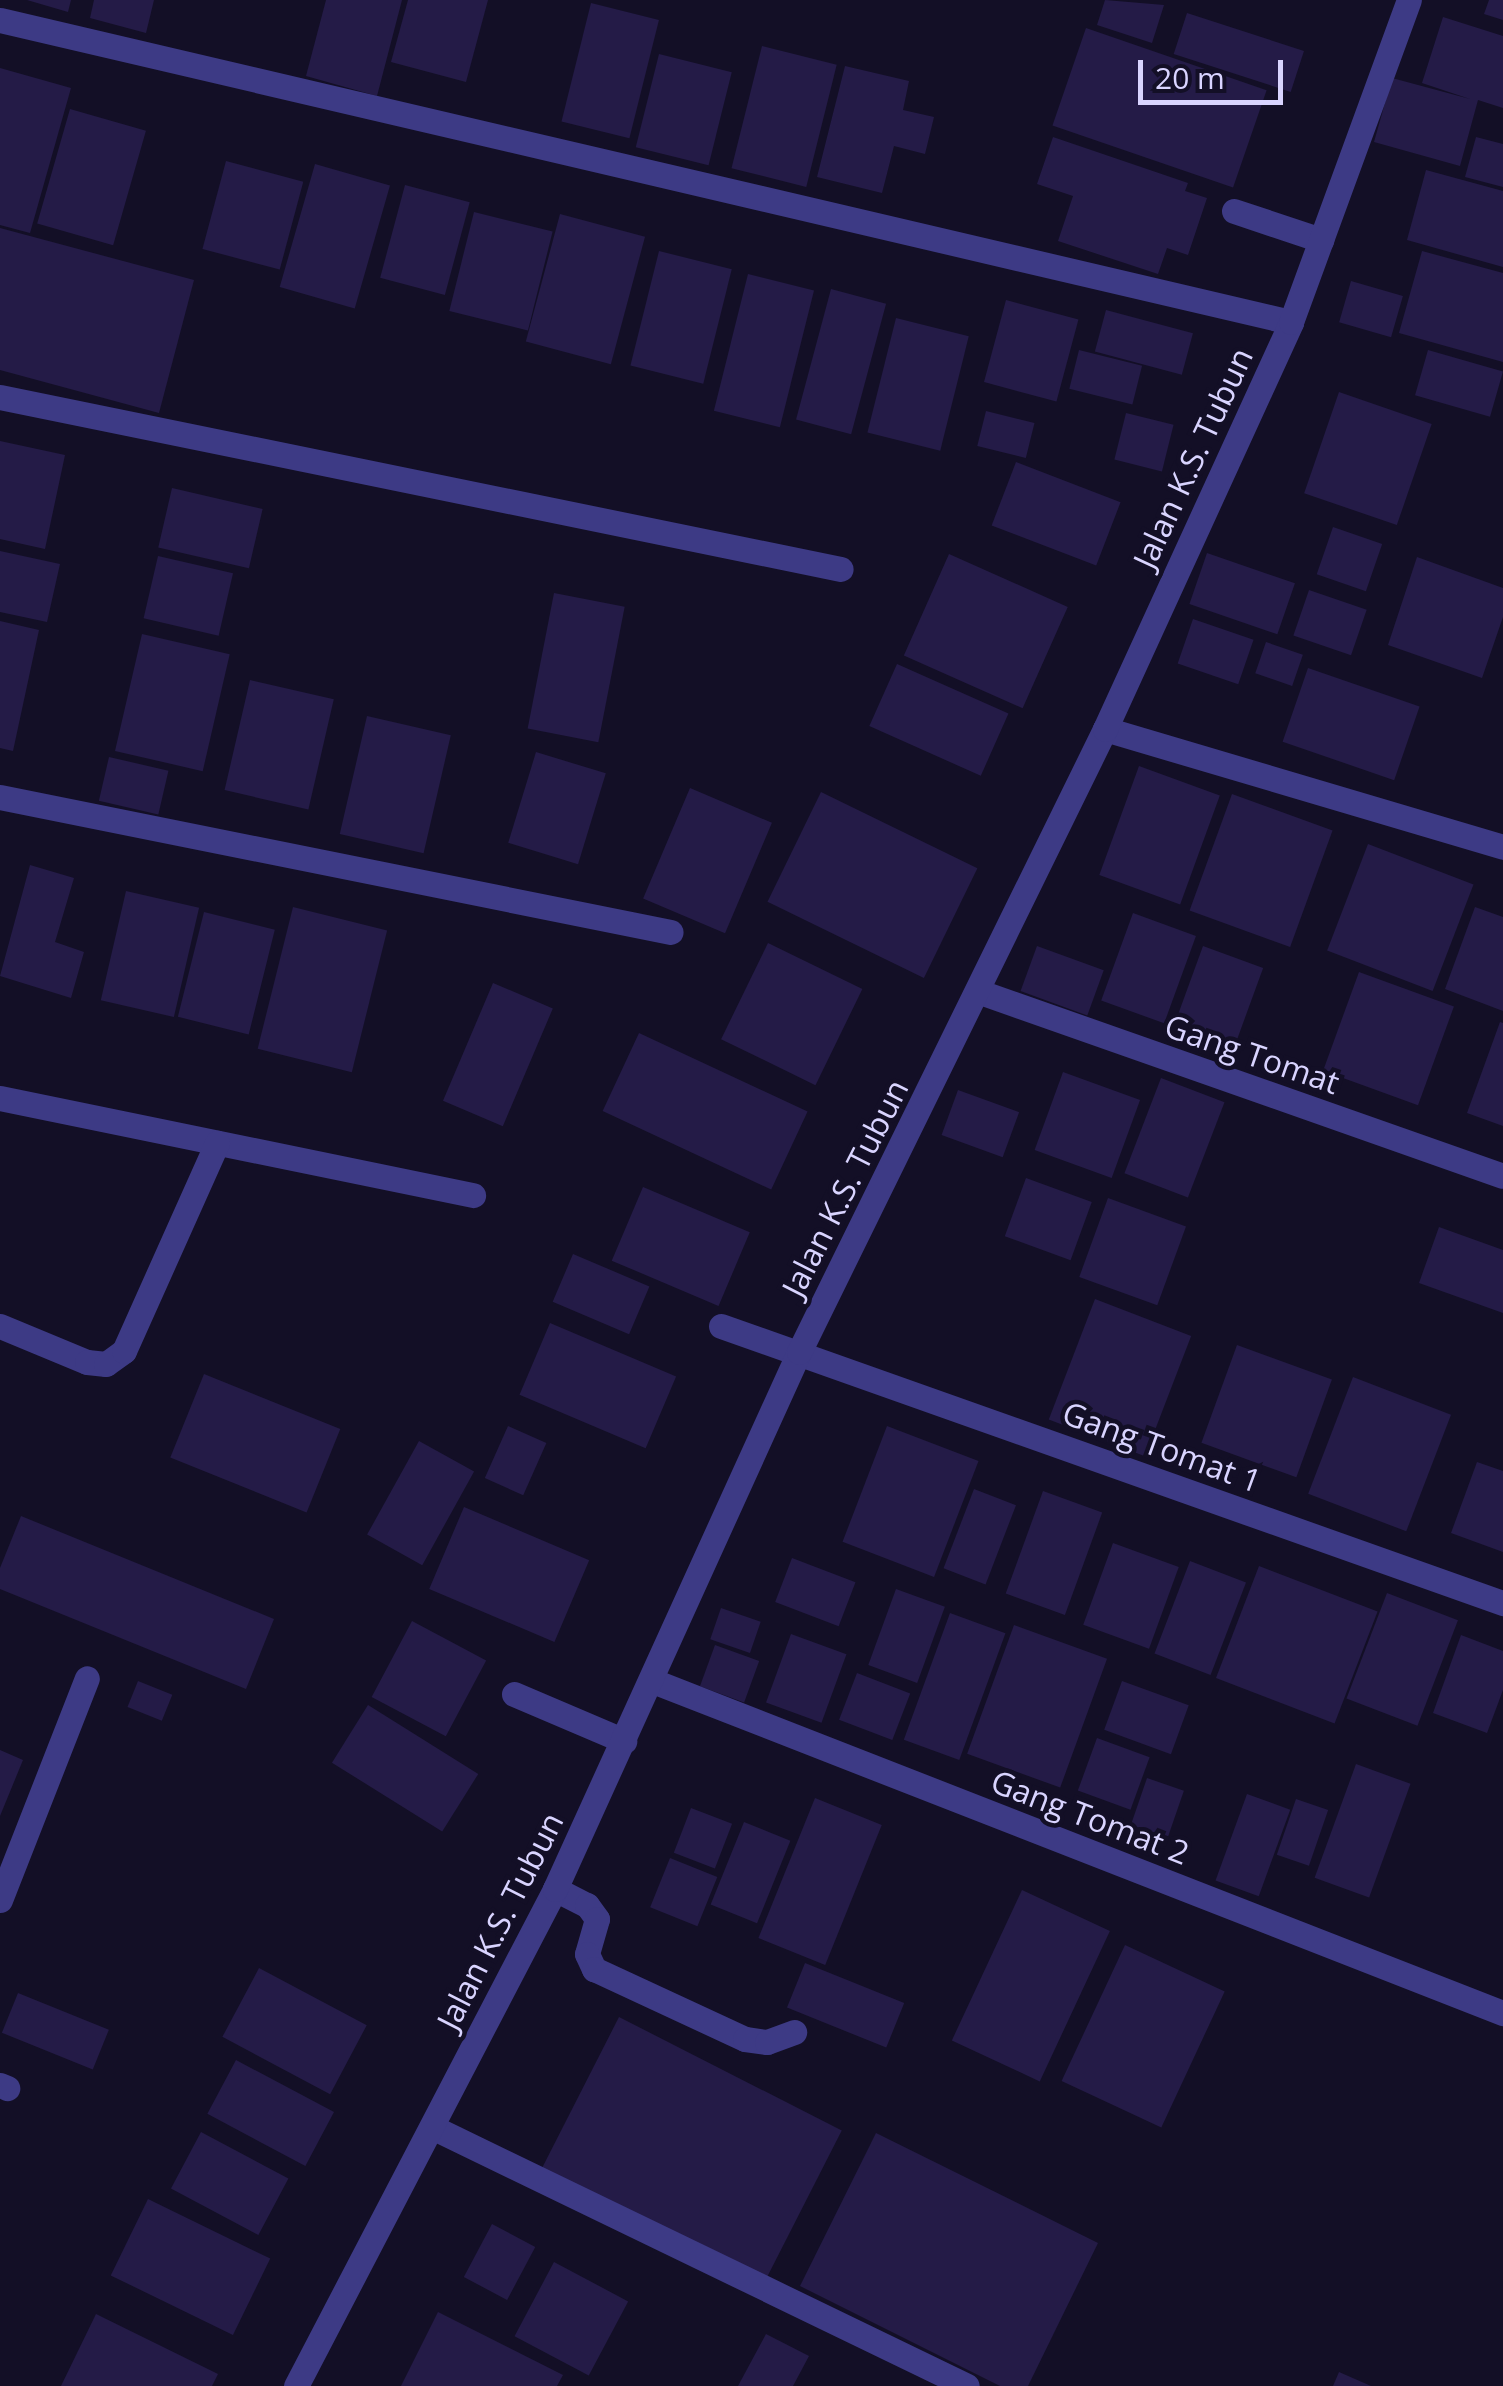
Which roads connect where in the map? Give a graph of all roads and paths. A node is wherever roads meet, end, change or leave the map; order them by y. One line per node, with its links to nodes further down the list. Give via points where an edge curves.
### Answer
1 (1409, 0): 4 (street, Jalan K.S. Tubun)
2 (0, 20): 5 (street)
3 (1234, 212): 4 (street)
4 (1321, 240): 5 (street, Jalan K.S. Tubun)
5 (1291, 322): 8 (street, Jalan K.S. Tubun)
6 (0, 397): 7 (street)
7 (841, 569)
8 (1105, 729): 10 (street); 12 (street, Jalan K.S. Tubun)
9 (0, 797): 11 (street)
10 (1503, 846)
11 (671, 932)
12 (980, 992): 15 (street, Gang Tomat); 19 (street, Jalan K.S. Tubun)
13 (0, 1098): 14 (street)
14 (217, 1143): 16 (street); 17 (street, via 124,1351 106,1364 87,1362)
15 (1503, 1176)
16 (473, 1194)
17 (0, 1326)
18 (721, 1326): 19 (street, Gang Tomat 1)
19 (800, 1352): 20 (street, Gang Tomat 1); 22 (street, Jalan K.S. Tubun)
20 (1503, 1602)
21 (87, 1678): 26 (street)
22 (653, 1681): 24 (street, Jalan K.S. Tubun); 27 (street, Gang Tomat 2)
23 (514, 1694): 24 (street)
24 (624, 1741): 25 (street, Jalan K.S. Tubun)
25 (555, 1889): 28 (street, via 587,1905 597,1919 587,1954 594,1969 745,2039 767,2042); 29 (street, Jalan K.S. Tubun)
26 (0, 1900)
27 (1503, 2013)
28 (794, 2032)
29 (432, 2127): 30 (street, Jalan K.S. Tubun); 31 (street)
30 (296, 2386)
31 (967, 2386)

